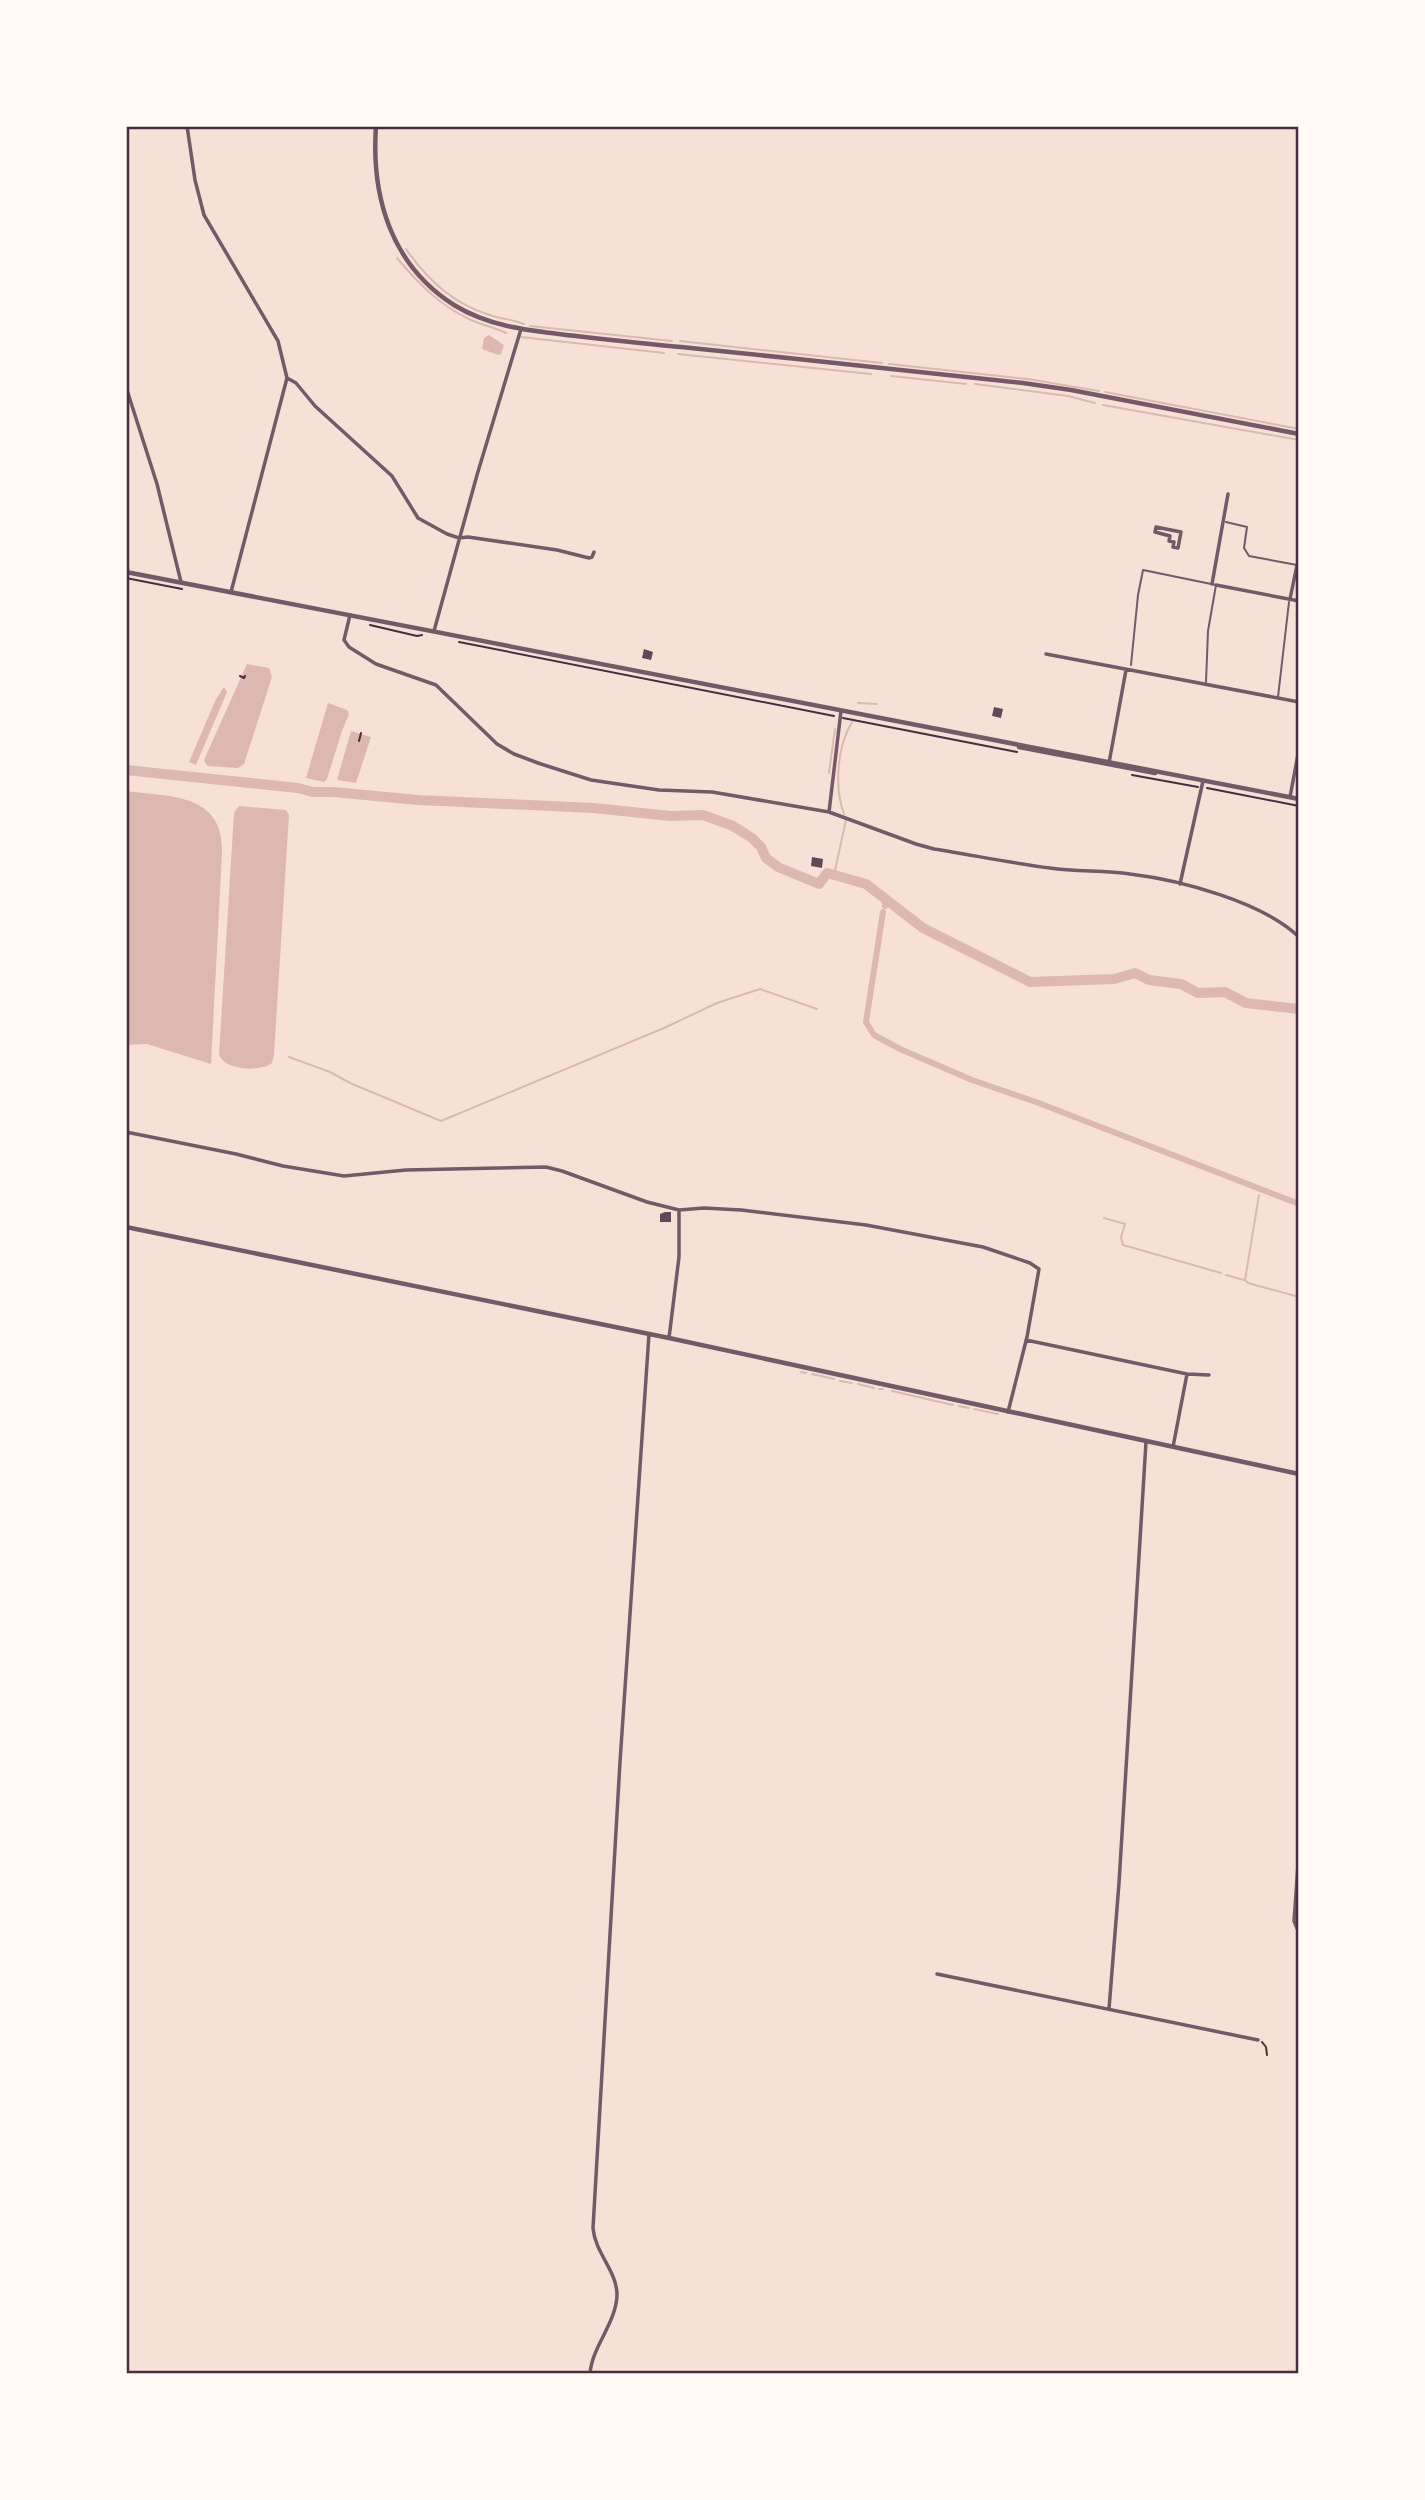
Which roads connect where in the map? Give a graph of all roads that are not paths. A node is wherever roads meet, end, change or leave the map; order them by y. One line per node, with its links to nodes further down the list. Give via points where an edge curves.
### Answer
1 (187, 126): 4 (street, via 204,215 278,341)
2 (376, 126): 3 (street, via 380,200 391,234 408,262 454,305)
3 (521, 329): 6 (street, via 1023,383); 10 (street)
4 (288, 378): 10 (street, via 393,476 418,518); 16 (street)
5 (126, 387): 14 (street, via 158,484)
6 (1299, 434)
7 (1228, 494): 8 (street)
8 (1225, 522): 12 (lane, via 1247,527 1244,548 1249,556); 15 (street)
9 (1156, 530): 9 (street, via 1181,532 1178,548 1173,547 1170,536)
10 (459, 538): 11 (street, via 591,558); 20 (street)
11 (594, 552)
12 (1297, 565): 17 (street)
13 (126, 572): 14 (street)
14 (181, 582): 16 (street)
15 (1214, 585): 17 (street); 22 (lane, via 1143,570); 23 (lane)
16 (231, 592): 19 (street)
17 (1290, 599): 18 (street); 24 (lane)
18 (1299, 601)
19 (350, 615): 20 (street); 32 (street, via 346,646 376,664 436,685 514,754 592,780 712,792)
20 (434, 631): 26 (street)
21 (1046, 654): 22 (street)
22 (1129, 668): 23 (street); 28 (street)
23 (1206, 684): 24 (street)
24 (1278, 698): 25 (street)
25 (1299, 702)
26 (841, 714): 28 (street); 32 (street)
27 (1299, 749): 30 (street)
28 (1109, 763): 29 (street)
29 (1202, 784): 30 (street); 33 (street)
30 (1290, 797): 31 (street)
31 (1299, 799)
32 (828, 812): 33 (street, via 934,849)
33 (1180, 884): 34 (street, via 1270,914)
34 (1299, 937)
35 (126, 1132): 36 (street, via 344,1176 546,1167)
36 (679, 1210): 39 (street, via 679,1257); 40 (street, via 715,1208 866,1226 983,1247 1038,1267)
37 (126, 1227): 38 (street)
38 (649, 1334): 39 (street); 52 (street, via 593,2228 617,2297)
39 (669, 1338): 43 (street)
40 (1026, 1340): 41 (street); 43 (street)
41 (1187, 1374): 42 (street); 45 (street)
42 (1209, 1375)
43 (1008, 1412): 44 (street)
44 (1146, 1442): 45 (street); 50 (street)
45 (1172, 1447): 46 (street)
46 (1299, 1474)
47 (1299, 1851): 48 (street, via 1294,1922)
48 (1299, 1933)
49 (936, 1974): 50 (street)
50 (1109, 2009): 51 (street)
51 (1258, 2040)
52 (590, 2374)

